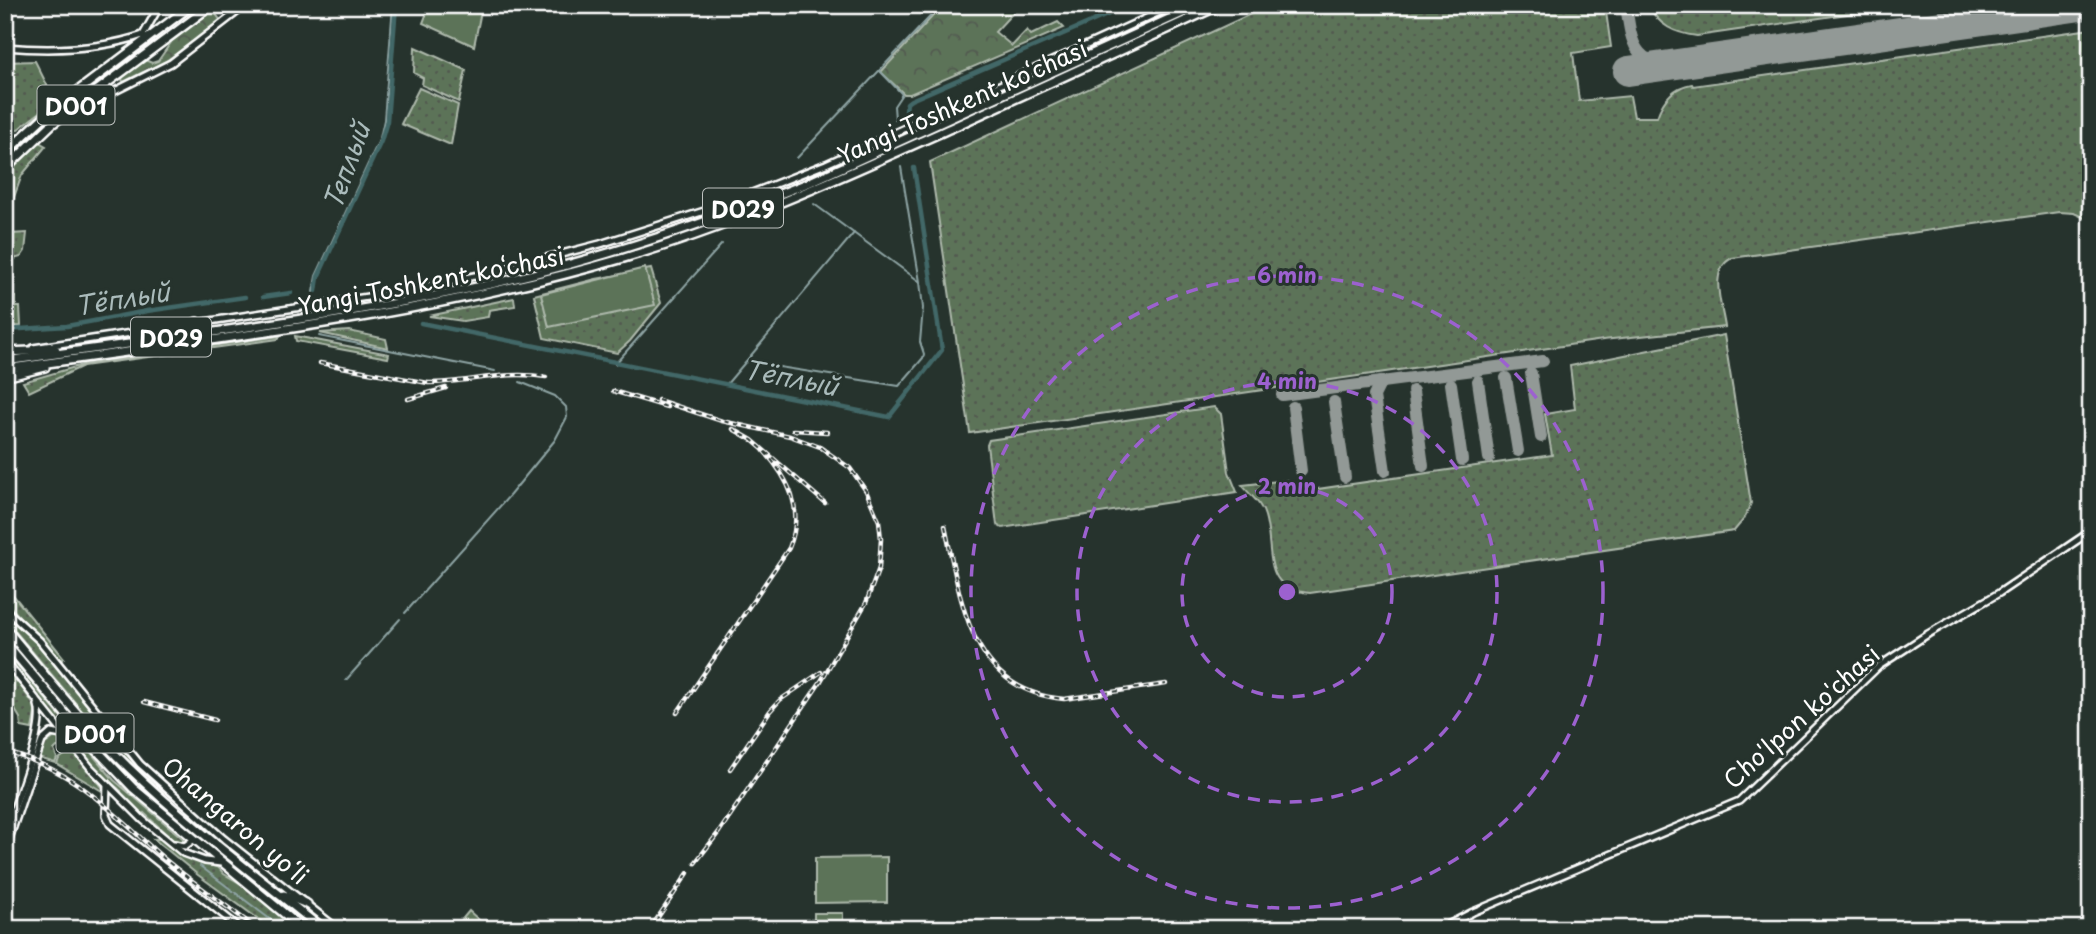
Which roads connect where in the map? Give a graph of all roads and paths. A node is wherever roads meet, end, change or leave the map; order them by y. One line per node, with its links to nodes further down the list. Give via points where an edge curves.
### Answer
1 (160, 5): 8 (main road)
2 (192, 5): 8 (highway, D001)
3 (212, 5): 10 (highway, D001)
4 (246, 5): 11 (main road, via 171,63)
5 (1175, 5): 15 (main road, via 826,164 691,215 464,279)
6 (1200, 5): 16 (highway, Yangi Toshkent ko‘chasi / D029, via 808,183 664,236 452,292)
7 (1220, 5): 19 (highway, Yangi Toshkent ko‘chasi / D029, via 812,190 666,245 465,298 355,318)
8 (145, 37): 9 (main road, via 61,50); 10 (highway); 13 (highway, D001)
9 (5, 47)
10 (153, 48): 12 (highway, D001)
11 (107, 94): 12 (highway)
12 (85, 98): 14 (highway, D001)
13 (5, 153)
14 (5, 169)
15 (197, 322): 16 (highway); 17 (main road)
16 (171, 337): 19 (highway, Yangi Toshkent ko‘chasi / D029)
17 (15, 351): 18 (highway); 19 (highway)
18 (5, 352)
19 (85, 354): 21 (highway, Yangi Toshkent ko‘chasi / D029); 23 (highway)
20 (5, 361): 21 (highway, D029)
21 (18, 363): 22 (highway, D029)
22 (5, 369)
23 (5, 377)
24 (2091, 531): 44 (main road, Cho'lpon ko'chasi, via 1879,666 1739,801)
25 (5, 609): 39 (main road, Ohangaron yoʻli, via 40,641 140,764)
26 (5, 628): 32 (highway, Ohangaron yoʻli / D001, via 108,747)
27 (5, 642): 34 (highway, Ohangaron yoʻli / D001, via 104,760)
28 (5, 660): 29 (main road)
29 (33, 696): 30 (main road); 33 (main road, via 40,719)
30 (67, 738): 31 (main road); 36 (main road, via 55,733 43,739)
31 (107, 784): 35 (main road); 40 (main road, via 110,824)
32 (196, 827): 34 (highway); 38 (highway, Ohangaron yoʻli / D001)
33 (5, 833)
34 (193, 840): 35 (main road, via 185,846); 37 (highway, Ohangaron yoʻli / D001)
35 (171, 843): 37 (main road, via 191,856)
36 (5, 851)
37 (221, 863): 41 (highway, Ohangaron yoʻli / D001)
38 (277, 892): 39 (highway); 42 (highway, Ohangaron yoʻli / D001)
39 (306, 904): 43 (main road, Ohangaron yoʻli)
40 (242, 929)
41 (303, 929)
42 (322, 929)
43 (338, 929)
44 (1440, 929)

